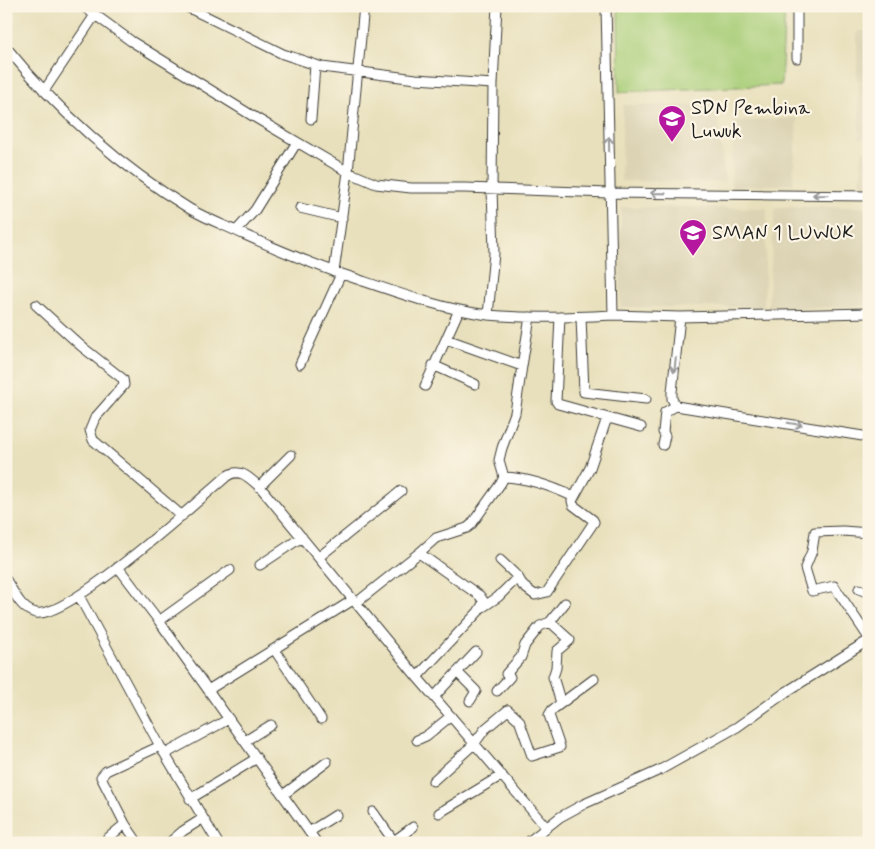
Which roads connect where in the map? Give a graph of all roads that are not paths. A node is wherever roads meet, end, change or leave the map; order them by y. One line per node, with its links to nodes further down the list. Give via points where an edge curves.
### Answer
1 (184, 6): 9 (street, via 283,54)
2 (364, 6): 10 (street)
3 (497, 6): 11 (street)
4 (606, 6): 17 (street, one-way to 4)
5 (797, 6): 8 (street)
6 (89, 9): 12 (street); 14 (street, via 131,41)
7 (6, 47): 12 (street)
8 (797, 58)
9 (315, 65): 10 (street); 13 (street)
10 (357, 71): 11 (street); 15 (street)
11 (493, 84): 16 (street)
12 (44, 91): 21 (street, via 144,180 189,208)
13 (311, 119)
14 (297, 142): 15 (street); 21 (street, via 255,210)
15 (348, 172): 16 (street, via 390,187); 20 (street)
16 (492, 189): 17 (street); 26 (street, via 494,252)
17 (610, 193): 18 (street, one-way to 17); 27 (street)
18 (869, 196)
19 (300, 208): 20 (street)
20 (342, 218): 22 (street)
21 (236, 231): 22 (street)
22 (338, 273): 24 (street, via 404,296); 33 (street)
23 (36, 305): 49 (street, via 123,379 124,385 95,418 90,430 93,440)
24 (459, 310): 26 (street); 32 (street)
25 (869, 313): 31 (street)
26 (488, 314): 28 (street)
27 (613, 315): 30 (street); 31 (street)
28 (530, 317): 29 (street); 35 (street)
29 (560, 317): 30 (street); 40 (street, via 557,402)
30 (580, 317): 38 (street, via 584,392)
31 (680, 317): 39 (street, one-way to 39, via 672,392)
32 (446, 339): 34 (street); 35 (street)
33 (300, 364)
34 (433, 366): 36 (street); 37 (street)
35 (522, 366): 45 (street, via 515,413 499,460)
36 (474, 384)
37 (425, 386)
38 (646, 399)
39 (676, 406): 42 (street, one-way to 42); 43 (street, via 665,412)
40 (607, 418): 41 (street); 48 (street, via 590,468)
41 (641, 427)
42 (869, 437)
43 (663, 444)
44 (291, 455): 46 (street)
45 (504, 477): 48 (street, via 530,480); 52 (street, via 471,525 436,538)
46 (259, 487): 49 (street, via 240,472 232,473); 51 (street)
47 (401, 491): 53 (street)
48 (574, 497): 58 (street, via 573,505 594,522 554,582 547,592 535,595)
49 (182, 516): 56 (street)
50 (869, 533): 69 (street, via 815,532 805,568 812,591 834,586)
51 (302, 536): 53 (street); 55 (street)
52 (419, 553): 64 (street); 66 (street, via 480,596)
53 (319, 557): 64 (street)
54 (500, 560): 58 (street)
55 (260, 565)
56 (118, 567): 63 (street); 67 (street)
57 (230, 570): 67 (street)
58 (518, 577): 66 (street)
59 (6, 580): 62 (street)
60 (859, 589): 61 (street)
61 (869, 594)
62 (10, 595): 63 (street, via 28,611 38,614 50,612)
63 (79, 596): 87 (street)
64 (355, 602): 70 (street); 73 (street)
65 (565, 603): 68 (street)
66 (483, 607): 73 (street)
67 (159, 621): 75 (street)
68 (550, 622): 76 (street, via 540,626 525,645 521,657 506,674 510,677); 79 (street, via 570,640 557,651 553,677)
69 (869, 639): 101 (street, via 691,754 584,804)
70 (274, 649): 75 (street); 82 (street)
71 (476, 652): 72 (street)
72 (457, 672): 77 (street); 78 (street, via 476,692)
73 (418, 677): 77 (street)
74 (594, 679): 79 (street)
75 (208, 690): 81 (street)
76 (498, 691)
77 (434, 697): 80 (street)
78 (470, 700)
79 (561, 704): 86 (street, via 549,715 560,747 532,756 519,720 508,710 485,729)
80 (450, 716): 84 (street); 86 (street)
81 (229, 719): 85 (street); 88 (street)
82 (321, 719)
83 (271, 725): 85 (street)
84 (417, 740)
85 (245, 741): 89 (street)
86 (474, 744): 91 (street); 92 (street)
87 (160, 746): 88 (street); 99 (street, via 102,775)
88 (165, 754): 94 (street)
89 (257, 758): 93 (street); 94 (street)
90 (328, 762): 93 (street)
91 (502, 775): 96 (street); 101 (street)
92 (433, 781)
93 (283, 795): 102 (street)
94 (190, 799): 98 (street)
95 (373, 812): 103 (street)
96 (439, 813)
97 (336, 815): 102 (street)
98 (202, 819): 106 (street); 107 (street)
99 (124, 824): 104 (street); 105 (street)
100 (413, 827): 103 (street)
101 (546, 827): 109 (street)
102 (309, 832): 108 (street)
103 (395, 842)
104 (102, 843)
105 (138, 843)
106 (169, 843)
107 (218, 843)
108 (317, 843)
109 (527, 843)

